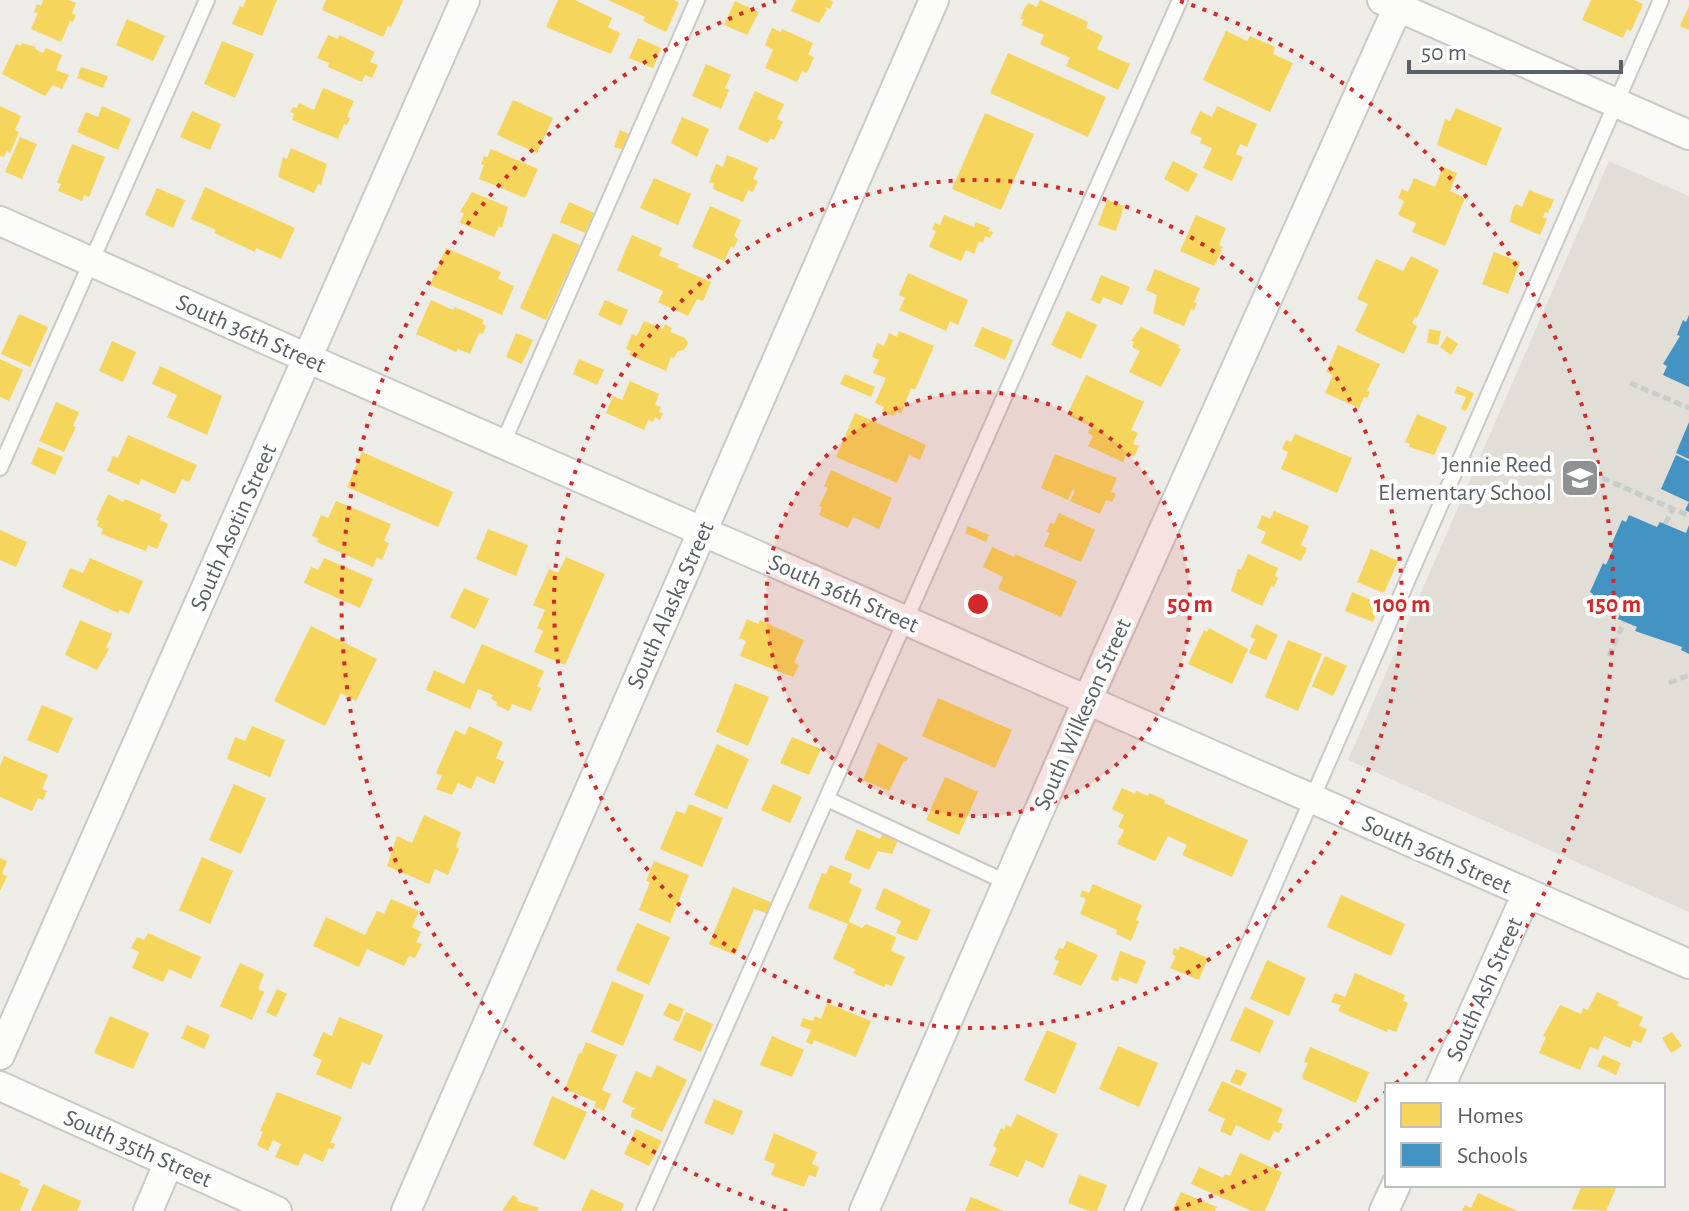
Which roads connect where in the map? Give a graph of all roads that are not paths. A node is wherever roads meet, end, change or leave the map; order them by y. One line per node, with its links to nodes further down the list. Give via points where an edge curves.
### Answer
1 (207, 0): 11 (lane)
2 (465, 0): 12 (street, South Asotin Street)
3 (697, 0): 13 (lane)
4 (934, 0): 15 (street, South Alaska Street)
5 (1180, 0): 16 (lane)
6 (1661, 0): 8 (lane)
7 (1394, 2): 8 (street); 17 (street, South Wilkeson Street)
8 (1615, 103): 9 (street); 19 (lane)
9 (1689, 135)
10 (0, 221): 11 (street, South 36th Street)
11 (92, 262): 12 (street, South 36th Street); 14 (lane)
12 (307, 358): 13 (street, South 36th Street); 23 (street, South Asotin Street)
13 (503, 443): 15 (street, South 36th Street)
14 (0, 468)
15 (703, 530): 16 (street, South 36th Street); 30 (street, South Alaska Street)
16 (907, 620): 17 (street, South 36th Street); 18 (lane)
17 (1087, 701): 19 (street, South 36th Street); 20 (street, South Wilkeson Street)
18 (827, 799): 20 (lane); 31 (lane)
19 (1314, 799): 21 (street, South 36th Street); 33 (lane)
20 (1008, 883): 32 (street, South Wilkeson Street)
21 (1527, 893): 22 (street, South 36th Street); 24 (street, South Ash Street)
22 (1689, 964)
23 (0, 1055)
24 (1442, 1083)
25 (0, 1086): 26 (street, South 35th Street)
26 (169, 1162): 28 (street); 29 (street, South 35th Street)
27 (1395, 1187): 34 (street)
28 (148, 1211)
29 (277, 1211)
30 (406, 1211)
31 (644, 1211)
32 (864, 1211)
33 (1132, 1211)
34 (1384, 1211)

